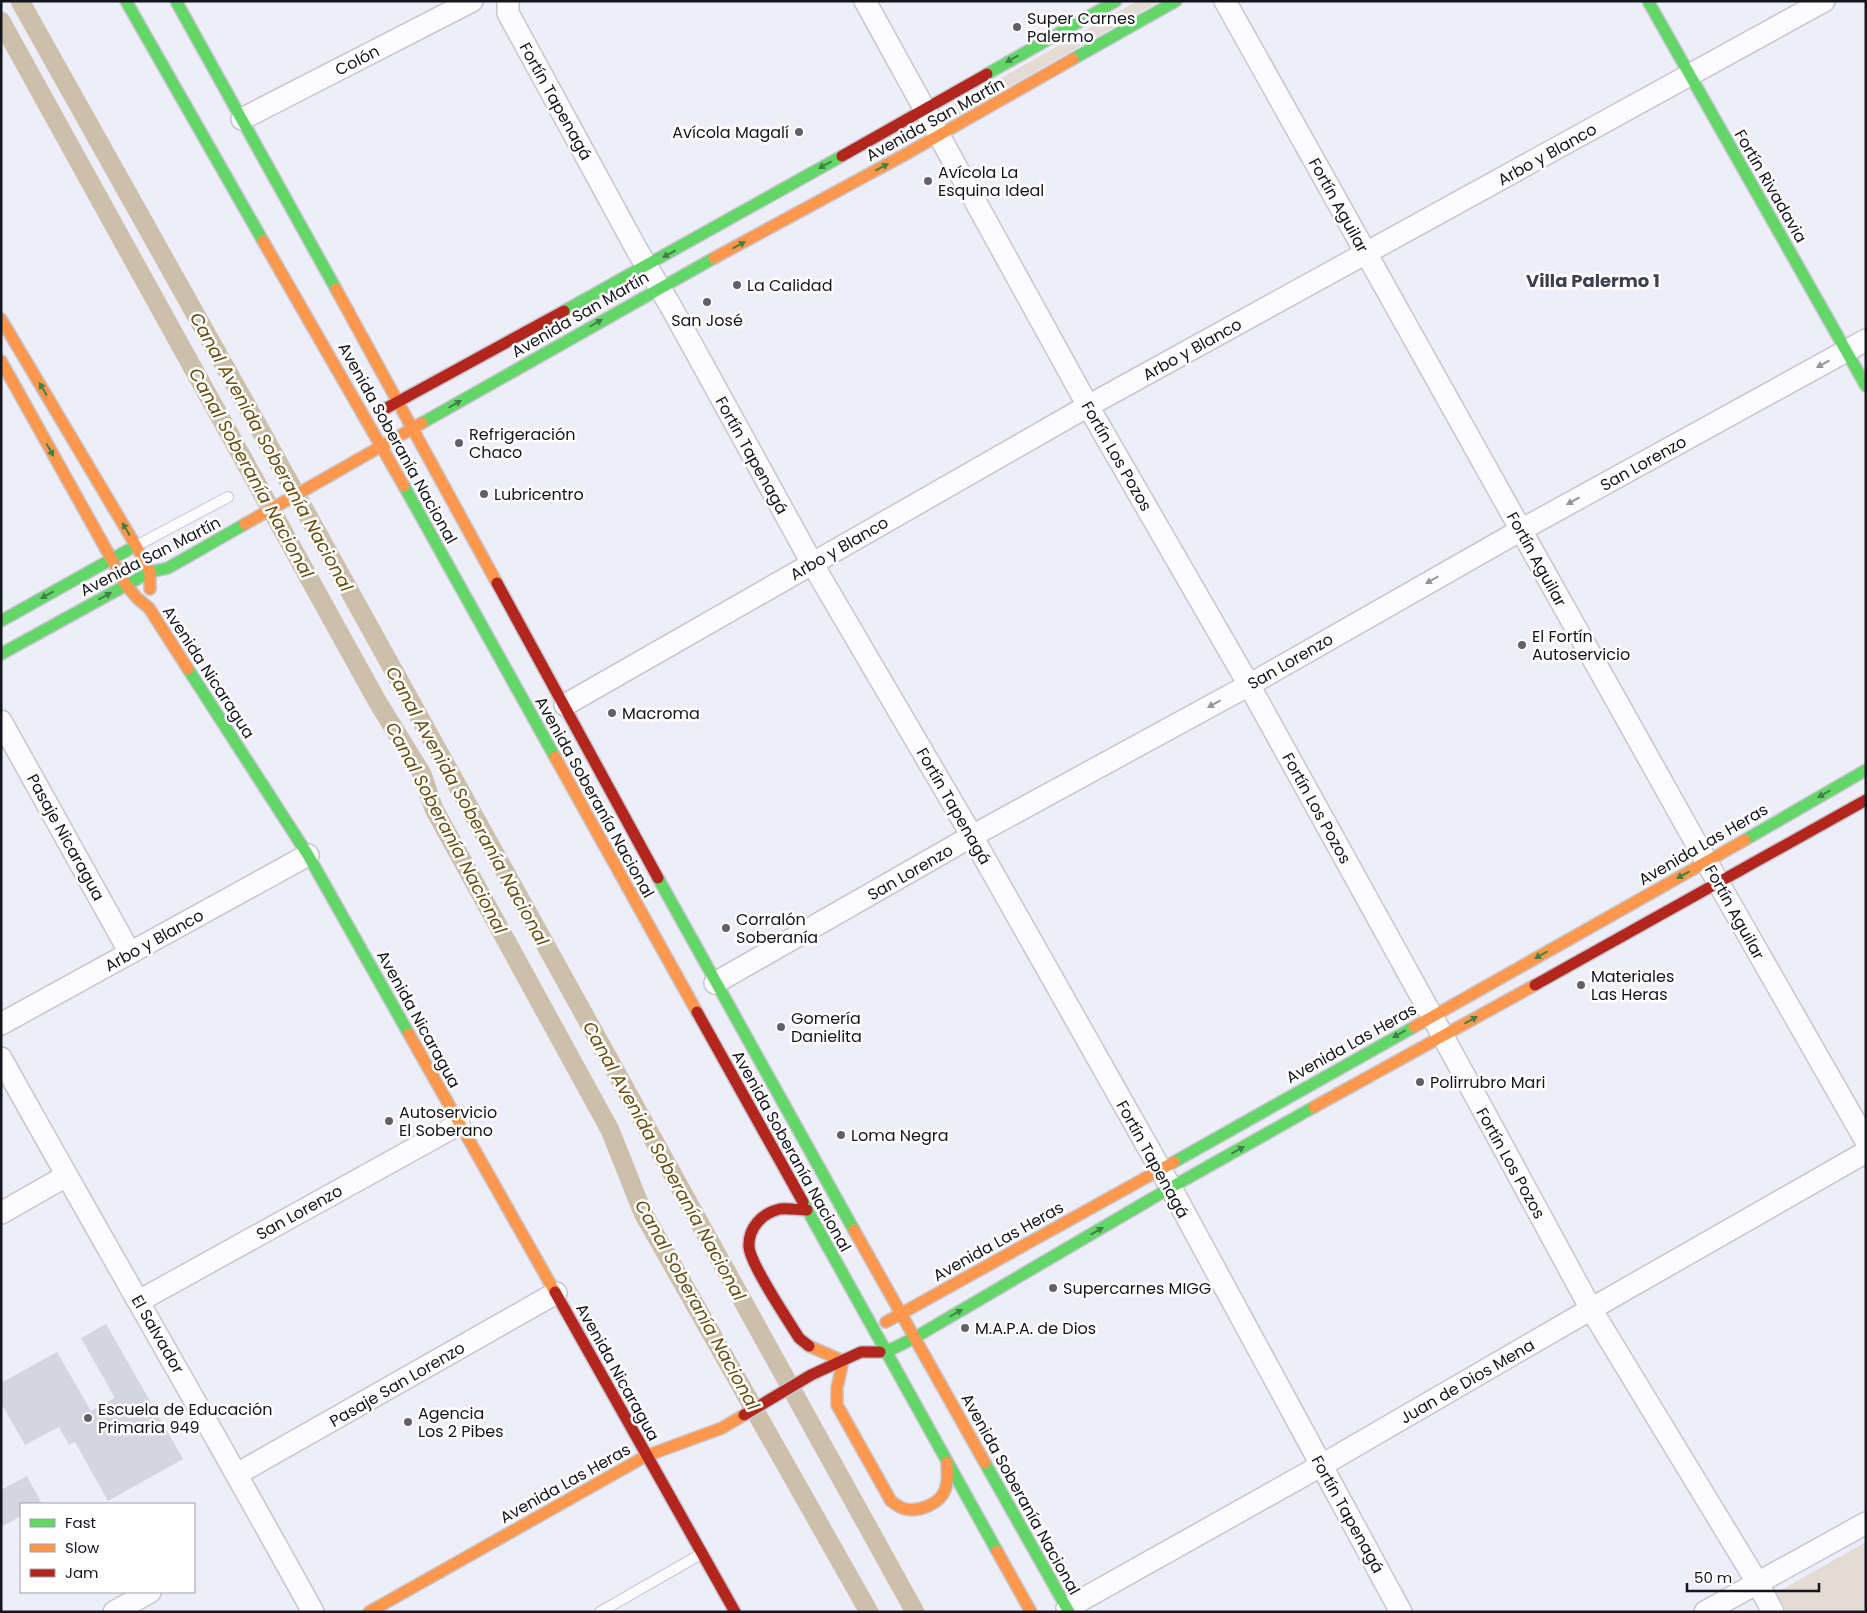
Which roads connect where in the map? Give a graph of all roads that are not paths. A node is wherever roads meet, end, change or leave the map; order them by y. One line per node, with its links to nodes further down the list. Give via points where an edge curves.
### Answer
1 (126, 1): 25 (main road, Avenida Soberanía Nacional)
2 (176, 1): 13 (main road, Avenida Soberanía Nacional)
3 (472, 1): 13 (street, Colón)
4 (508, 1): 16 (street, Fortín Tapenagá, via 508,13)
5 (865, 1): 12 (street, Fortín Los Pozos)
6 (1116, 1): 12 (main road, Avenida San Martín, one-way to 12)
7 (1176, 1): 14 (main road, Avenida San Martín)
8 (1225, 1): 15 (street, Fortín Aguilar)
9 (1648, 1): 11 (main road, Fortín Rivadavia)
10 (1824, 1): 11 (street, Arbo y Blanco)
11 (1690, 76): 15 (street, Arbo y Blanco); 20 (main road, Fortín Rivadavia)
12 (924, 109): 14 (street, Fortín Los Pozos); 16 (main road, Avenida San Martín, one-way to 16)
13 (242, 118): 23 (main road, Avenida Soberanía Nacional)
14 (938, 136): 17 (main road, Avenida San Martín, one-way to 14); 24 (street, Fortín Los Pozos)
15 (1365, 253): 24 (street, Arbo y Blanco); 29 (street, Fortín Aguilar)
16 (647, 266): 17 (street, Fortín Tapenagá); 23 (main road, Avenida San Martín)
17 (658, 288): 26 (main road, Avenida San Martín, one-way to 17); 32 (street, Fortín Tapenagá)
18 (1, 319): 30 (main road, Avenida Nicaragua, one-way to 18)
19 (1866, 340): 20 (street, San Lorenzo)
20 (1846, 351): 22 (main road, Fortín Rivadavia); 29 (street, San Lorenzo, one-way to 29)
21 (1, 361): 31 (main road, Avenida Nicaragua, one-way to 31)
22 (1866, 386)
23 (398, 401): 25 (main road, Avenida San Martín); 26 (main road, Avenida Soberanía Nacional)
24 (1088, 406): 32 (street, Arbo y Blanco); 38 (street, Fortín Los Pozos)
25 (367, 419): 27 (main road, Avenida Soberanía Nacional)
26 (413, 428): 27 (main road, Avenida San Martín); 39 (main road, Avenida Soberanía Nacional)
27 (382, 446): 33 (main road, Avenida San Martín, via 168,568); 43 (main road, Avenida Soberanía Nacional)
28 (228, 497): 30 (lane, Avenida San Martín)
29 (1521, 530): 38 (street, San Lorenzo, one-way to 38); 46 (street, Fortín Aguilar)
30 (136, 546): 31 (main road, Avenida San Martín); 33 (main road, Avenida Nicaragua)
31 (112, 559): 34 (main road, Avenida Nicaragua); 36 (main road, Avenida San Martín, one-way to 36)
32 (812, 563): 39 (street, Arbo y Blanco); 44 (street, Fortín Tapenagá)
33 (150, 572): 34 (main road, Avenida San Martín); 35 (main road, Avenida Nicaragua)
34 (126, 585): 35 (main road, Avenida Nicaragua); 37 (main road, Avenida San Martín, one-way to 34)
35 (149, 608): 45 (main road, Avenida Nicaragua)
36 (1, 621)
37 (1, 654)
38 (1248, 685): 44 (street, San Lorenzo, one-way to 44); 53 (street, Fortín Los Pozos)
39 (564, 706): 50 (main road, Avenida Soberanía Nacional)
40 (1, 721): 51 (street, Pasaje Nicaragua)
41 (1866, 770): 46 (main road, Avenida Las Heras, one-way to 46)
42 (1866, 800): 48 (main road, Avenida Las Heras)
43 (584, 811): 47 (main road); 63 (main road, Avenida Soberanía Nacional)
44 (972, 836): 52 (street, San Lorenzo); 60 (street, Fortín Tapenagá)
45 (308, 854): 51 (street, Arbo y Blanco); 57 (main road, Avenida Nicaragua)
46 (1706, 862): 48 (street, Fortín Aguilar); 53 (main road, Avenida Las Heras, one-way to 53)
47 (632, 871)
48 (1719, 884): 55 (main road, Avenida Las Heras, one-way to 48); 58 (street, Fortín Aguilar)
49 (662, 908): 50 (main road)
50 (698, 952): 52 (main road, Avenida Soberanía Nacional)
51 (130, 953): 54 (street, Arbo y Blanco)
52 (715, 983): 68 (main road, Avenida Soberanía Nacional)
53 (1432, 1016): 55 (street, Fortín Los Pozos); 60 (main road, Avenida Las Heras, one-way to 60)
54 (1, 1024)
55 (1442, 1036): 62 (main road, Avenida Las Heras, one-way to 55); 67 (street, Fortín Los Pozos)
56 (1, 1058): 61 (street, El Salvador)
57 (460, 1124): 65 (main road, Avenida Nicaragua); 66 (street, San Lorenzo)
58 (1866, 1141)
59 (1866, 1152): 67 (street, Juan de Dios Mena)
60 (1160, 1170): 62 (street, Fortín Tapenagá); 68 (main road, Avenida Las Heras)
61 (66, 1176): 64 (street); 66 (street, El Salvador)
62 (1171, 1188): 70 (main road, Avenida Las Heras, one-way to 62); 76 (street, Fortín Tapenagá)
63 (807, 1210): 69 (main road, Avenida Soberanía Nacional); 73 (main road, via 781,1209 764,1215 751,1230 749,1248 756,1266 799,1338 813,1349)
64 (1, 1212)
65 (556, 1293): 74 (main road, Avenida Nicaragua); 77 (street, Pasaje San Lorenzo)
66 (139, 1301): 77 (street, El Salvador)
67 (1591, 1309): 76 (street, Juan de Dios Mena); 80 (street, Fortín Los Pozos)
68 (901, 1314): 69 (main road, Avenida Las Heras); 70 (main road, Avenida Soberanía Nacional)
69 (872, 1329): 71 (main road); 72 (main road, Avenida Soberanía Nacional)
70 (914, 1338): 72 (main road, Avenida Las Heras); 82 (main road, Avenida Soberanía Nacional)
71 (861, 1352): 72 (main road, Avenida Las Heras); 73 (main road, Avenida Las Heras)
72 (886, 1352): 75 (main road, Avenida Soberanía Nacional)
73 (843, 1361): 74 (main road, Avenida Las Heras, via 811,1375 722,1428); 75 (main road, via 837,1405 891,1502 906,1509 933,1504 943,1494 948,1481)
74 (646, 1456): 79 (main road, Avenida Nicaragua); 85 (main road, Avenida Las Heras)
75 (947, 1462): 88 (main road, Avenida Soberanía Nacional)
76 (1322, 1465): 82 (street, Juan de Dios Mena); 89 (street, Fortín Tapenagá)
77 (237, 1474): 84 (street, El Salvador)
78 (1866, 1522): 80 (street)
79 (702, 1554): 86 (lane); 87 (main road, Avenida Nicaragua)
80 (1757, 1582): 90 (street); 91 (street, Fortín Los Pozos)
81 (148, 1593): 83 (street)
82 (1068, 1610)
83 (114, 1612)
84 (313, 1612)
85 (369, 1612)
86 (600, 1612)
87 (735, 1612)
88 (1031, 1612)
89 (1402, 1612)
90 (1705, 1612)
91 (1773, 1612)

